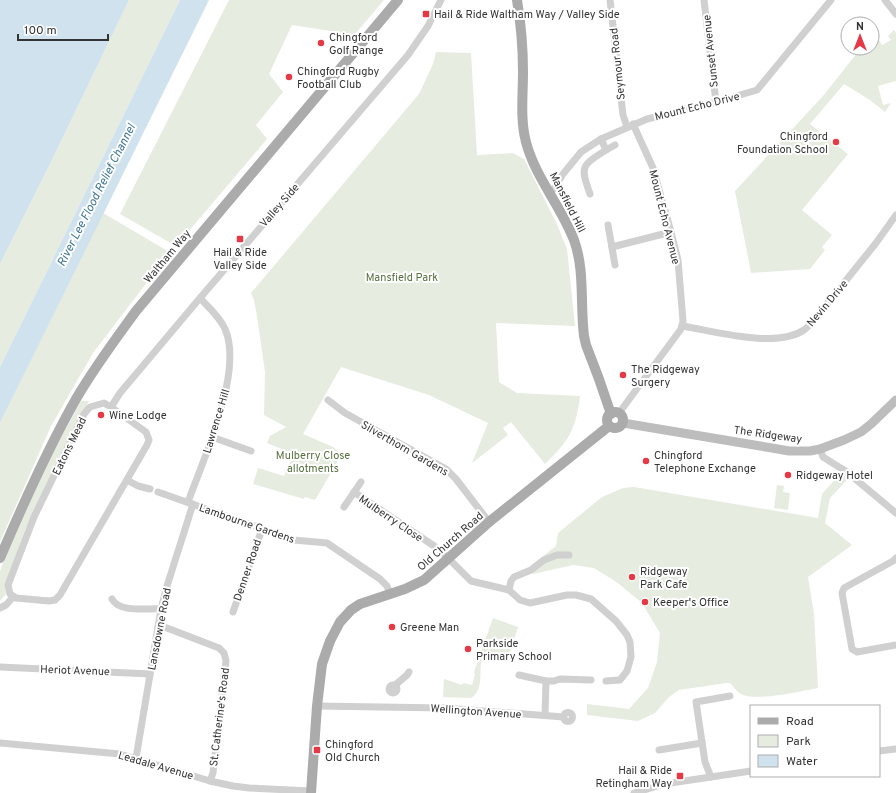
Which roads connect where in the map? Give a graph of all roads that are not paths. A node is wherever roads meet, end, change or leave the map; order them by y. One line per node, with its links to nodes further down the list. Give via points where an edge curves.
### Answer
1 (398, 0): 43 (main road, Waltham Way, via 136,311 105,354 56,434)
2 (441, 0): 21 (street, Valley Side, via 408,56)
3 (517, 0): 14 (main road, Mansfield Hill, via 523,57 525,140)
4 (610, 0): 10 (street, Seymour Road, via 622,115)
5 (704, 0): 9 (street, Sunset Avenue)
6 (830, 0): 9 (street, Mount Echo Drive, via 757,90)
7 (886, 0): 8 (street)
8 (896, 14)
9 (716, 102): 10 (street, Mount Echo Drive, via 647,119)
10 (630, 126): 11 (street, Mount Echo Drive); 18 (street, Mount Echo Avenue, via 654,168)
11 (601, 139): 13 (street); 14 (street, Mount Echo Drive, via 581,152 554,189)
12 (615, 145): 13 (street)
13 (606, 150): 15 (street, via 584,166 583,175)
14 (549, 192): 26 (main road, Mansfield Hill, via 577,250 584,336 606,397)
15 (590, 194)
16 (896, 215): 22 (street, Nevin Drive, via 846,281 804,330 768,339)
17 (608, 225): 19 (street)
18 (671, 232): 19 (street); 22 (street, Mount Echo Avenue, via 678,260)
19 (612, 247): 20 (street)
20 (615, 265)
21 (200, 298): 25 (street, Valley Side); 28 (street, Lawrence Hill, via 225,329 230,352 226,392)
22 (682, 326): 26 (street)
23 (328, 400): 39 (street, Silverthorn Gardens, via 345,413 446,470)
24 (896, 400): 29 (main road, The Ridgeway, via 861,432)
25 (111, 406): 31 (street, via 149,436 148,445); 47 (street, Eatons Mead, via 99,404 90,407 84,414 34,516 8,588)
26 (618, 417): 27 (main road, via 607,420); 27 (main road, Old Church Road, via 619,427); 29 (main road, The Ridgeway, via 783,450)
27 (609, 426): 39 (main road, Old Church Road)
28 (212, 437): 30 (street); 36 (street, Lawrence Hill)
29 (820, 450): 38 (street, via 823,457 847,472)
30 (251, 451)
31 (126, 480): 33 (street); 47 (street, via 55,600)
32 (361, 482): 35 (street, Mulberry Close)
33 (150, 489)
34 (158, 492): 36 (street, Lambourne Gardens)
35 (354, 492): 37 (street, Mulberry Close); 42 (street, Mulberry Close)
36 (191, 503): 40 (street, Lambourne Gardens); 50 (street, Lansdowne Road)
37 (344, 506)
38 (896, 513)
39 (489, 522): 42 (main road, Old Church Road)
40 (262, 529): 46 (street, Lambourne Gardens, via 299,541 328,543 384,582); 51 (street, Denner Road)
41 (569, 555): 45 (street, via 557,555 544,560 531,570 514,577)
42 (448, 557): 45 (street, Mulberry Close, via 471,582); 46 (main road, Old Church Road, via 424,580)
43 (0, 558)
44 (896, 558): 53 (street, via 844,588 842,593 852,649 857,652)
45 (509, 590): 60 (street, via 520,600 530,602 567,595 585,596 616,621 627,634 631,657 627,671 620,680)
46 (390, 594): 62 (main road, Old Church Road, via 360,604 344,616 336,627 322,664)
47 (13, 597): 49 (street)
48 (112, 599): 50 (street, via 116,604 126,608)
49 (0, 608)
50 (161, 609): 52 (street, Lansdowne Road)
51 (233, 612)
52 (158, 627): 56 (street, Lansdowne Road); 74 (street, St. Catherine's Road, via 219,648 224,653 226,661)
53 (896, 645)
54 (0, 667): 56 (street, Heriot Avenue)
55 (409, 672): 63 (street, via 394,686 397,688 392,694)
56 (150, 674): 71 (street, Lansdowne Road)
57 (519, 675): 59 (street)
58 (591, 680): 59 (street)
59 (546, 681): 64 (street)
60 (606, 682)
61 (730, 696): 67 (street, via 696,702)
62 (316, 706): 63 (street, Wellington Avenue); 76 (main road, Old Church Road)
63 (389, 707): 64 (street, Wellington Avenue)
64 (545, 715): 65 (street, Wellington Avenue)
65 (564, 717)
66 (0, 743): 71 (street, Leadale Avenue, via 104,752)
67 (702, 743): 69 (street); 73 (street)
68 (896, 749): 70 (street)
69 (658, 750)
70 (880, 751)
71 (136, 758): 74 (street, Leadale Avenue)
72 (750, 771): 73 (street)
73 (711, 777): 77 (street, via 664,784)
74 (210, 781): 75 (street, Leadale Avenue)
75 (249, 791): 76 (street, Leadale Avenue)
76 (311, 792)
77 (634, 793)

